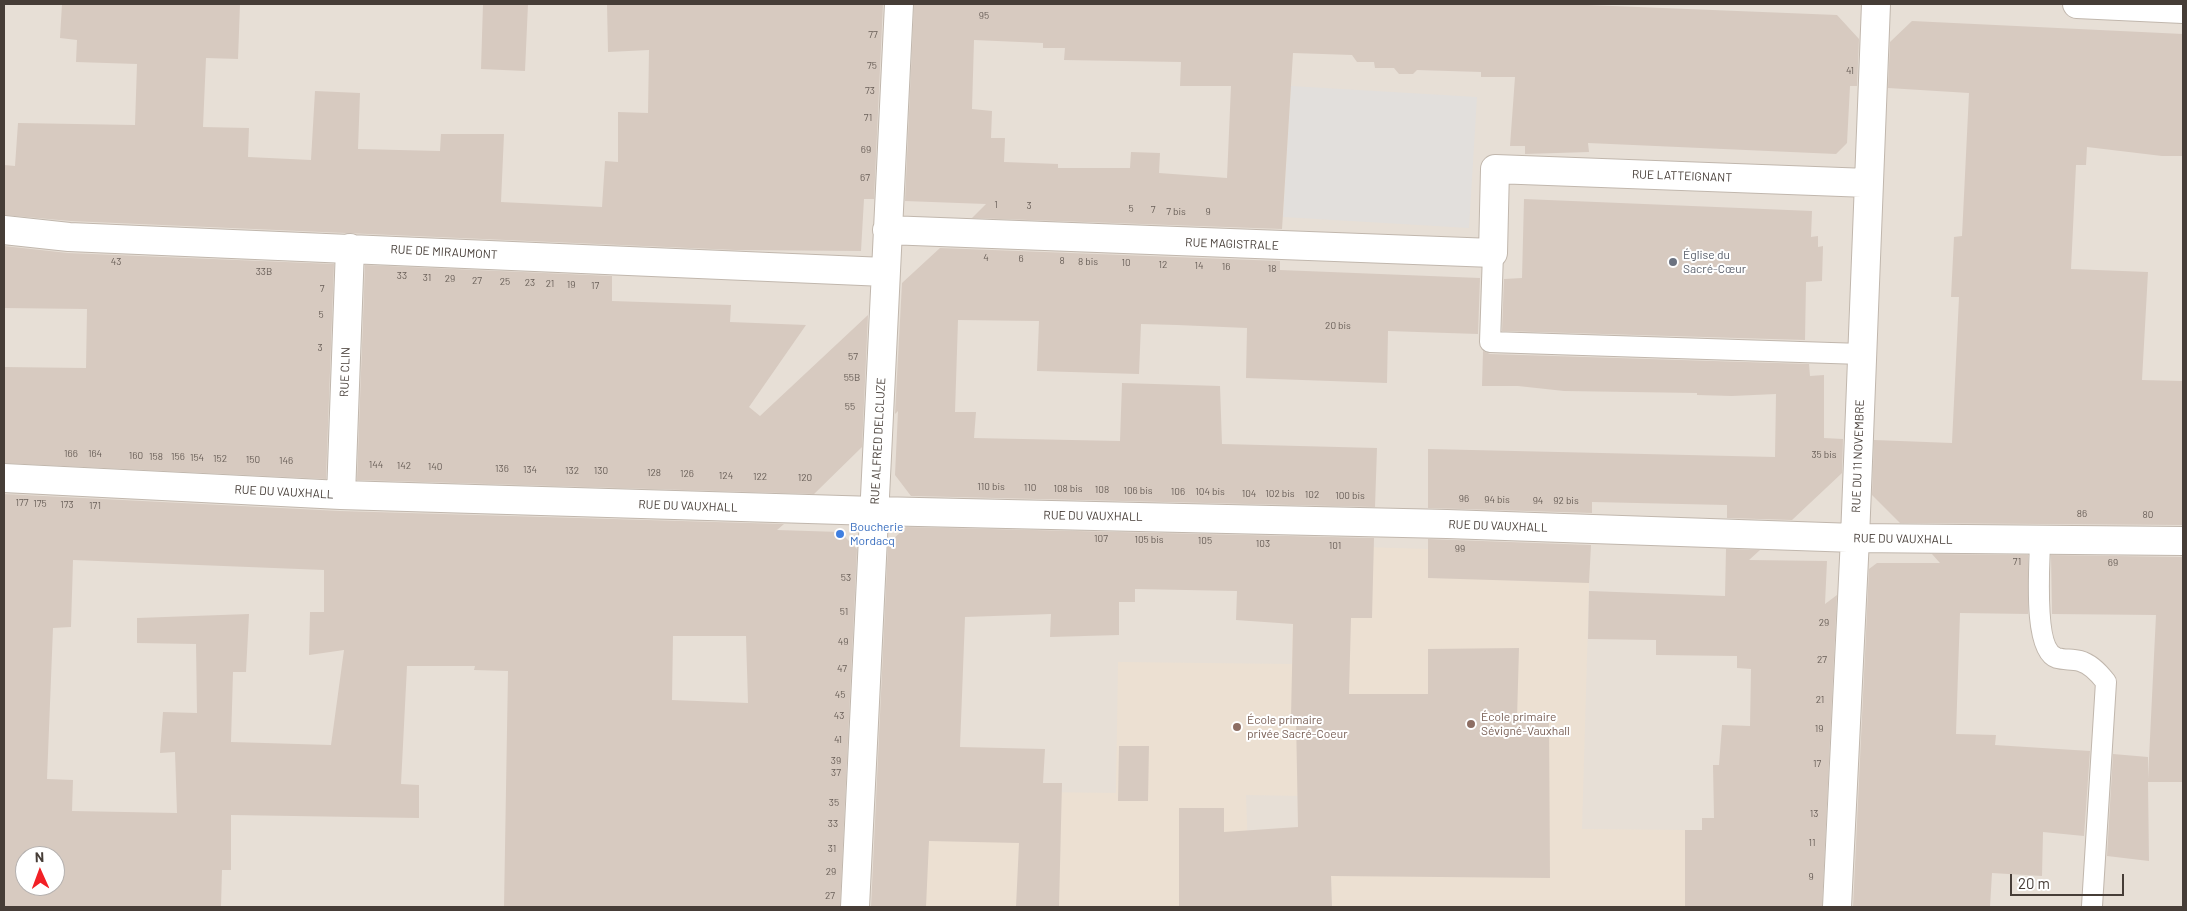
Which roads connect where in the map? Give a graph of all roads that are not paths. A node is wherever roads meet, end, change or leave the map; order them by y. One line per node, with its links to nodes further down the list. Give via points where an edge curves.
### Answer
1 (899, 4): 7 (street, RUE ALFRED DELCLUZE)
2 (1876, 4): 5 (street, RUE DU 11 NOVEMBRE)
3 (2077, 4): 4 (street)
4 (2183, 9)
5 (1868, 183): 9 (street, RUE LATTEIGNANT, via 1495,170); 11 (street, RUE DU 11 NOVEMBRE)
6 (4, 230): 8 (street, RUE DE MIRAUMONT, via 69,237)
7 (887, 230): 9 (street, RUE MAGISTRALE); 10 (street, RUE ALFRED DELCLUZE)
8 (350, 248): 10 (street, RUE DE MIRAUMONT); 13 (street, RUE CLIN)
9 (1493, 254): 11 (lane, via 1490,342)
10 (885, 272): 14 (street, RUE ALFRED DELCLUZE)
11 (1862, 354): 15 (street, RUE DU 11 NOVEMBRE)
12 (4, 478): 13 (street, RUE DU VAUXHALL)
13 (341, 495): 14 (street, RUE DU VAUXHALL)
14 (875, 511): 15 (street, RUE DU VAUXHALL, via 1447,524); 19 (street, RUE ALFRED DELCLUZE)
15 (1855, 538): 16 (street, RUE DU VAUXHALL); 20 (street, RUE DU 11 NOVEMBRE)
16 (2040, 540): 17 (street, RUE DU VAUXHALL); 18 (lane, via 2040,628 2047,650 2055,657 2080,661 2096,670 2106,682)
17 (2183, 541)
18 (2092, 906)
19 (855, 907)
20 (1837, 907)

